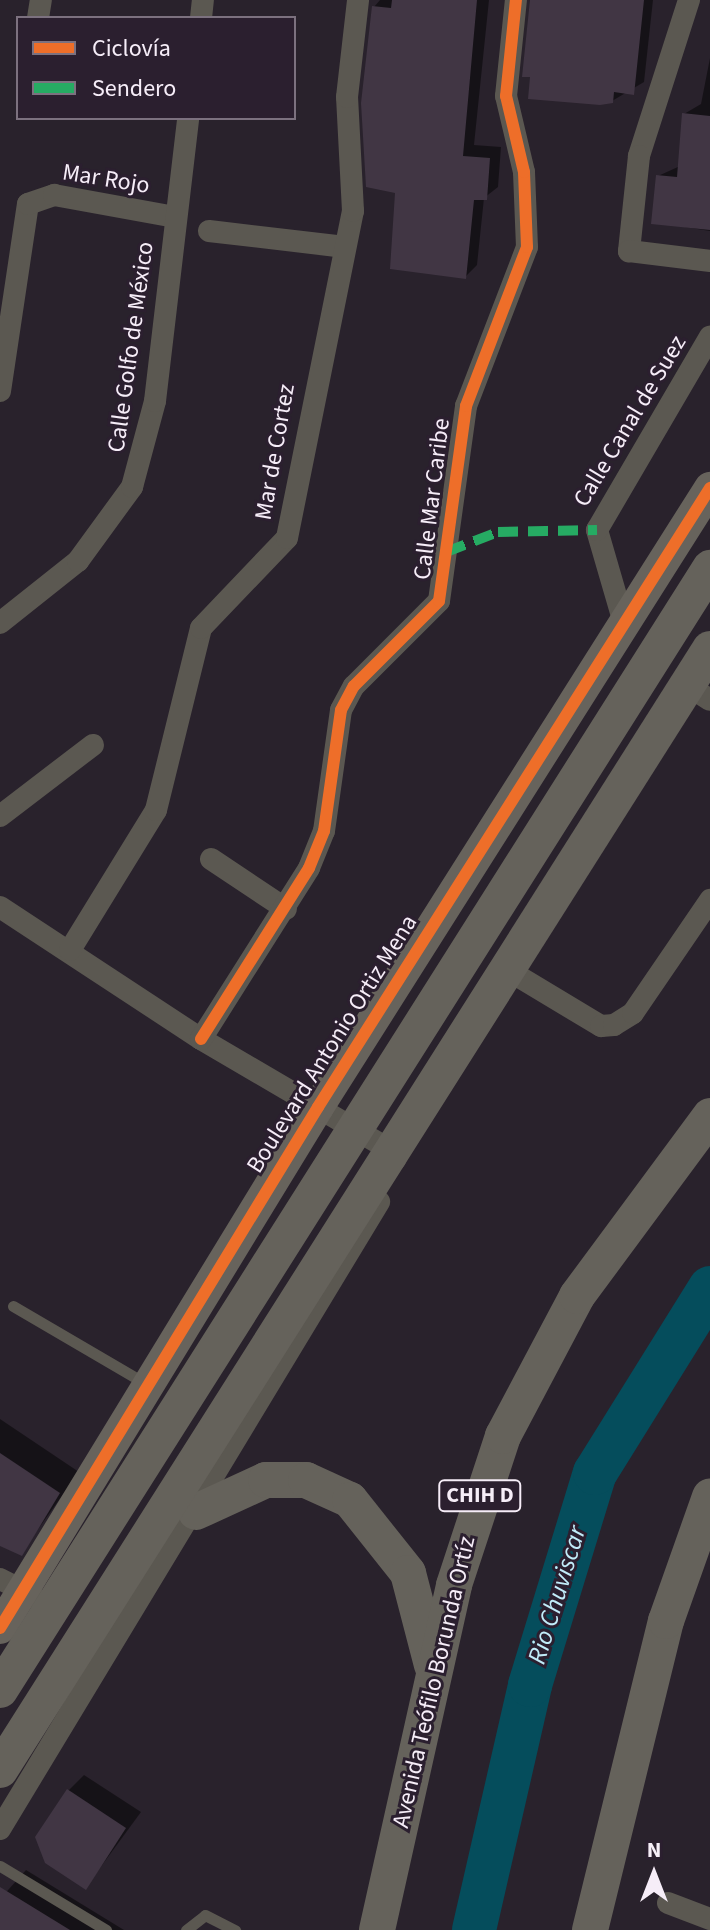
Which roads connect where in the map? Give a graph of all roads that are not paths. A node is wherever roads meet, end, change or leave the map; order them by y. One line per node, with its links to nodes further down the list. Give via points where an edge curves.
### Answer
1 (358, 0): 7 (street, Mar de Cortez, via 347,97 353,211)
2 (516, 0): 22 (street, Calle Mar Caribe, via 506,96 524,172 527,247 466,406 444,583 439,601 354,686 341,710 324,831)
3 (689, 0): 8 (street, via 639,156 629,251)
4 (188, 120): 5 (street, Calle Golfo de México)
5 (175, 217): 10 (street, Mar Rojo, via 54,195 28,204); 13 (street, Calle Golfo de México, via 155,401 132,487 78,561)
6 (209, 231): 7 (street)
7 (345, 247): 23 (street, Mar de Cortez, via 287,538 201,628 156,810)
8 (710, 261)
9 (710, 337): 14 (street, Calle Canal de Suez, via 597,530)
10 (0, 391)
11 (710, 488): 14 (street, Boulevard Antonio Ortiz Mena)
12 (710, 568): 28 (main road, Boulevard Antonio Ortiz Mena)
13 (0, 623)
14 (624, 623): 26 (street, Boulevard Antonio Ortiz Mena)
15 (710, 649): 16 (main road)
16 (699, 693): 24 (main road)
17 (93, 745): 18 (street)
18 (0, 816)
19 (211, 859): 22 (street)
20 (710, 900): 24 (street, via 633,1013 614,1025 601,1026)
21 (0, 907): 23 (street)
22 (286, 909): 25 (street, Calle Mar Caribe)
23 (70, 950): 25 (street)
24 (506, 969): 29 (main road)
25 (201, 1039): 26 (street)
26 (318, 1107): 28 (street); 31 (street, Boulevard Antonio Ortiz Mena)
27 (710, 1116): 36 (main road, Avenida Teófilo Borunda Ortíz / CHIH D, via 624,1223 532,1375 477,1505)
28 (353, 1127): 29 (street); 34 (main road, Boulevard Antonio Ortiz Mena)
29 (392, 1151): 33 (street, via 394,1171 379,1202); 38 (main road)
30 (13, 1306): 31 (lane)
31 (149, 1385): 34 (street, Boulevard Antonio Ortiz Mena)
32 (710, 1497): 47 (main road, via 666,1621)
33 (196, 1512): 36 (main road, via 266,1480 306,1480 350,1500 408,1573); 39 (street)
34 (24, 1592): 35 (street, Boulevard Antonio Ortiz Mena); 37 (main road, Boulevard Antonio Ortiz Mena)
35 (0, 1628)
36 (434, 1676): 46 (main road, Avenida Teófilo Borunda Ortíz / CHIH D)
37 (0, 1690)
38 (0, 1770)
39 (0, 1829)
40 (0, 1866): 43 (lane)
41 (668, 1903): 42 (street)
42 (710, 1919)
43 (106, 1930)
44 (186, 1930): 45 (lane, via 205,1915)
45 (235, 1930)
46 (377, 1930)
47 (590, 1930)

